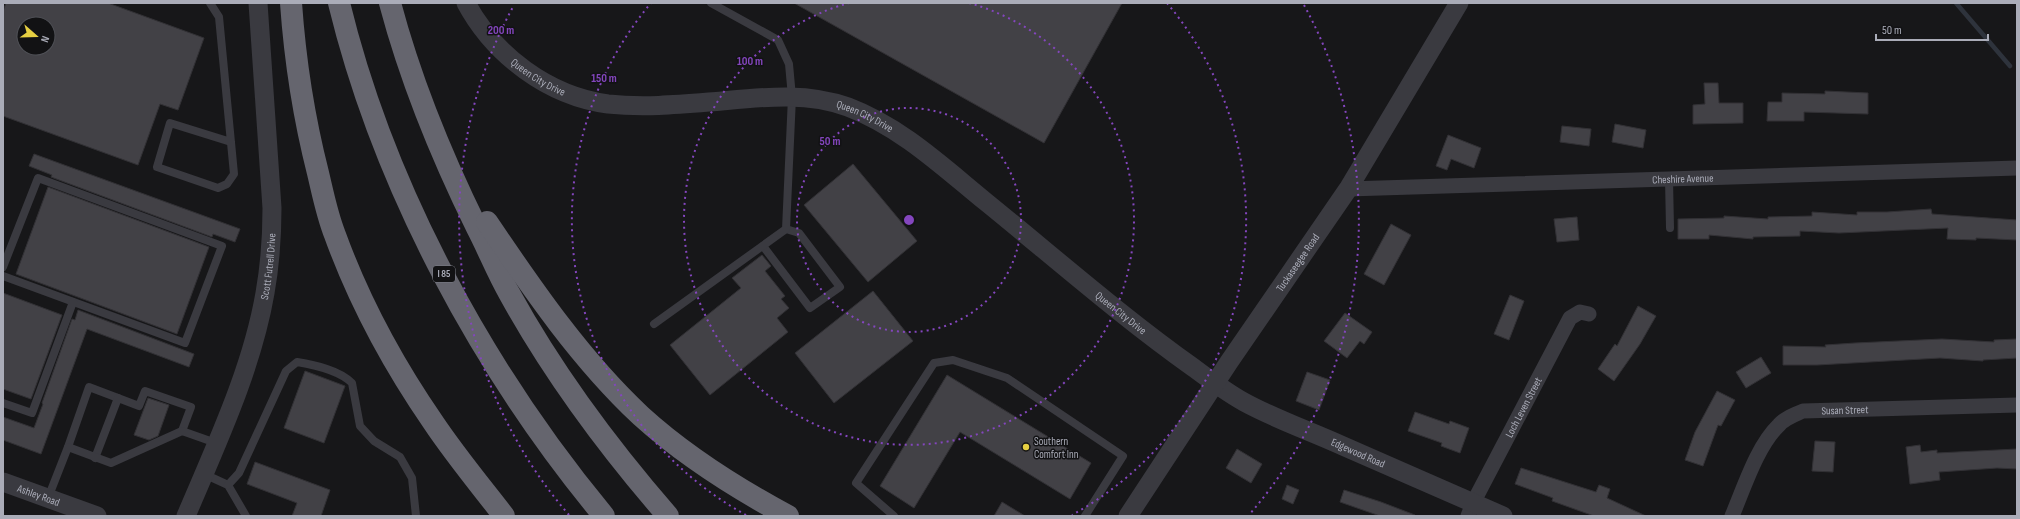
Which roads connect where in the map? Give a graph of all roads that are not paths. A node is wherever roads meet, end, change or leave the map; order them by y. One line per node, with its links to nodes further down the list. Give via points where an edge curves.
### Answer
1 (210, 3): 10 (lane, via 219,17)
2 (258, 3): 28 (street, Scott Futrell Drive, via 272,238 265,293 251,350)
3 (291, 3): 37 (highway, via 301,88 311,143 328,212 352,277 370,316 433,422 478,484)
4 (339, 3): 42 (highway, I 85, via 363,86 381,135 436,258 466,314 529,416)
5 (390, 3): 11 (highway, via 415,86)
6 (466, 3): 9 (street, Queen City Drive, via 477,24 516,64 556,89 577,97 639,106)
7 (711, 3): 9 (lane, via 778,40 789,64)
8 (1453, 5): 14 (street, Tuckaseegee Road)
9 (792, 97): 16 (lane); 23 (street, Queen City Drive, via 845,106 886,125 918,147 1097,292)
10 (232, 142): 10 (lane, via 234,174 227,184 218,188 157,167 170,123)
11 (438, 146): 29 (highway, via 512,298 549,360); 45 (highway, via 519,269 614,388 641,416 706,467 748,495)
12 (2017, 168): 13 (street, Cheshire Avenue)
13 (1670, 179): 14 (street, Cheshire Avenue); 15 (lane)
14 (1348, 189): 23 (street, Tuckaseegee Road)
15 (1670, 228)
16 (786, 229): 17 (lane); 17 (lane, via 799,233 840,287 810,308)
17 (763, 246): 22 (lane)
18 (3, 267): 20 (lane, via 38,178 222,246 185,343)
19 (3, 276): 20 (lane)
20 (73, 302): 25 (lane, via 32,413)
21 (1589, 314): 36 (street, Loch Leven Street, via 1580,312 1570,318)
22 (654, 324)
23 (1216, 383): 36 (street, Edgewood Road, via 1244,402); 48 (street, Tuckaseegee Road)
24 (118, 398): 27 (lane, via 139,406 145,391 191,407); 30 (lane, via 90,387); 31 (lane)
25 (3, 403)
26 (2017, 405): 50 (street, Susan Street, via 1803,411 1790,416 1768,436)
27 (182, 431): 28 (lane); 31 (lane, via 111,463)
28 (216, 443): 32 (street, Scott Futrell Drive)
29 (608, 444): 43 (highway); 44 (highway)
30 (68, 447): 31 (lane); 35 (lane)
31 (96, 458)
32 (204, 474): 34 (lane); 39 (street, Scott Futrell Drive)
33 (3, 482): 35 (street, Ashley Road)
34 (228, 485): 40 (lane); 41 (lane, via 239,473 286,371 298,362 314,365 347,378 352,383 360,426 374,441 400,457 412,478)
35 (48, 498): 38 (street, Ashley Road)
36 (1470, 509): 49 (street, Edgewood Road)
37 (504, 514)
38 (97, 516)
39 (186, 516)
40 (246, 516)
41 (416, 516)
42 (604, 516)
43 (668, 516)
44 (684, 516)
45 (788, 516)
46 (894, 516): 47 (lane, via 856,483 934,363 953,360 1007,378 1123,456)
47 (1085, 516)
48 (1128, 516)
49 (1503, 516)
50 (1732, 516)

